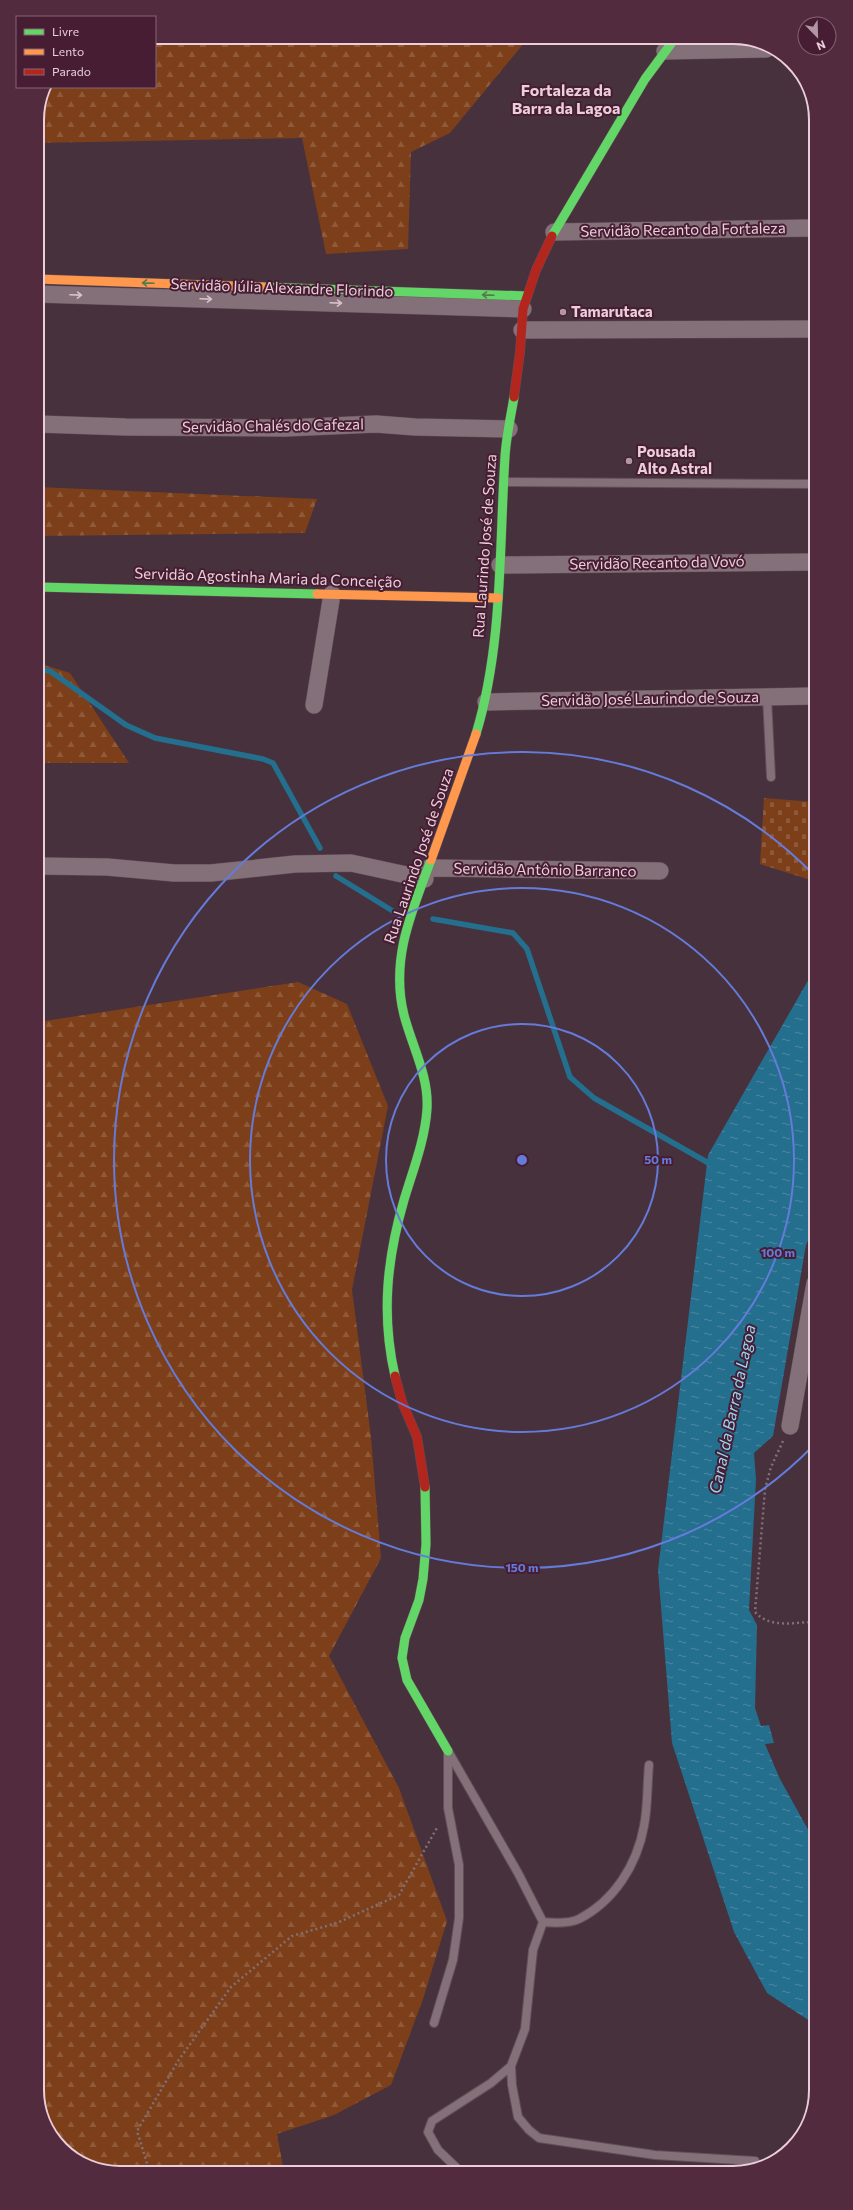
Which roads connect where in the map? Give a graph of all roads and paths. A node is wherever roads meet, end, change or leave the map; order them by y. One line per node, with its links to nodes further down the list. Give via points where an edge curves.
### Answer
1 (670, 44): 3 (street, Rua Laurindo José de Souza)
2 (759, 49): 3 (street)
3 (665, 51): 5 (street, Rua Laurindo José de Souza)
4 (809, 228): 5 (street, Servidão Recanto da Fortaleza)
5 (554, 232): 8 (street, Rua Laurindo José de Souza)
6 (44, 279): 8 (street, Servidão Júlia Alexandre Florindo, one-way to 6)
7 (44, 294): 8 (street, Servidão Júlia Alexandre Florindo, one-way to 8)
8 (525, 302): 10 (street, Rua Laurindo José de Souza)
9 (809, 329): 10 (street)
10 (522, 330): 12 (street, Rua Laurindo José de Souza)
11 (44, 424): 12 (street, Servidão Chalés do Cafezal, via 284,428 376,424)
12 (508, 429): 13 (street, Rua Laurindo José de Souza)
13 (503, 482): 14 (lane); 16 (street, Rua Laurindo José de Souza)
14 (809, 484)
15 (809, 562): 16 (street, Servidão Recanto da Vovó)
16 (500, 565): 19 (street, Rua Laurindo José de Souza)
17 (44, 586): 18 (street, Servidão Agostinha Maria da Conceição)
18 (332, 594): 19 (street, Servidão Agostinha Maria da Conceição); 23 (street)
19 (498, 598): 22 (street, Rua Laurindo José de Souza)
20 (809, 696): 21 (street, Servidão José Laurindo de Souza)
21 (767, 697): 22 (street, Servidão José Laurindo de Souza); 24 (lane)
22 (486, 702): 27 (street, Rua Laurindo José de Souza)
23 (314, 705)
24 (771, 777)
25 (44, 866): 27 (street, Servidão Antônio Barranco, via 107,867 211,874 294,864 351,863)
26 (660, 871): 27 (street, Servidão Antônio Barranco)
27 (427, 873): 31 (street, Rua Laurindo José de Souza, via 405,930 397,973 398,993 423,1075 427,1095 426,1117 399,1218 386,1294 393,1362 401,1398 422,1454 425,1495 425,1554 421,1592 403,1640 403,1669)
28 (809, 1317): 29 (street)
29 (790, 1426): 30 (path, via 771,1467 765,1489 755,1612 761,1619 774,1623)
30 (809, 1622)
31 (448, 1751): 33 (lane); 34 (lane)
32 (649, 1765): 34 (lane, via 644,1826 633,1862 618,1886 608,1898 578,1920)
33 (448, 1808): 35 (lane, via 459,1865 459,1918 453,1960); 38 (path, via 399,1895 337,1923 292,1936 231,1987 178,2061 137,2131)
34 (543, 1922): 36 (lane, via 533,1950 525,2028)
35 (434, 2023)
36 (511, 2066): 37 (lane, via 518,2117 528,2130 539,2138 655,2155); 39 (lane, via 491,2083 432,2121 428,2132 438,2150)
37 (755, 2161)
38 (148, 2166)
39 (455, 2166)

